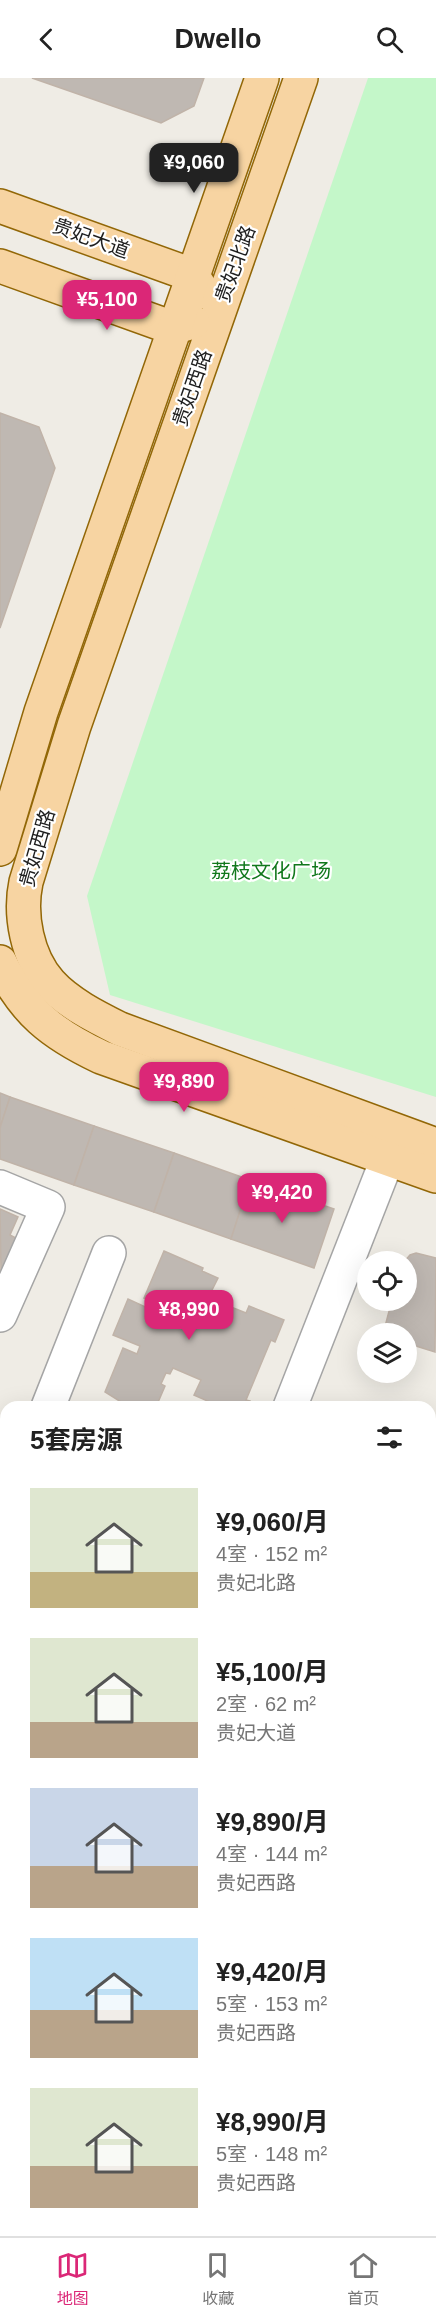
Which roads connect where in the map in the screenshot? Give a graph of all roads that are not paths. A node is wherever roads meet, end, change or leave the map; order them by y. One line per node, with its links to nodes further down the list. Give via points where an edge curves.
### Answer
1 (262, 78): 5 (main road, 贵妃北路)
2 (301, 78): 6 (main road, 贵妃北路)
3 (0, 206): 5 (main road, 贵妃大道)
4 (0, 266): 7 (main road)
5 (192, 275): 6 (main road); 7 (main road, 贵妃北路)
6 (217, 314): 7 (main road); 10 (main road, 贵妃西路, via 74,726 26,882 23,920 37,964 51,983 92,1015)
7 (173, 328): 8 (main road, 贵妃西路, via 41,712)
8 (0, 849)
9 (0, 962): 10 (main road, 贵妃西路, via 28,1010 75,1045 101,1057)
10 (393, 1145): 11 (main road, 贵妃西路); 12 (main road, 贵妃西路); 17 (lane)
11 (436, 1145)
12 (436, 1176)
13 (0, 1186): 15 (lane, via 48,1208)
14 (109, 1253): 16 (lane)
15 (0, 1315)
16 (50, 1401)
17 (292, 1401)

